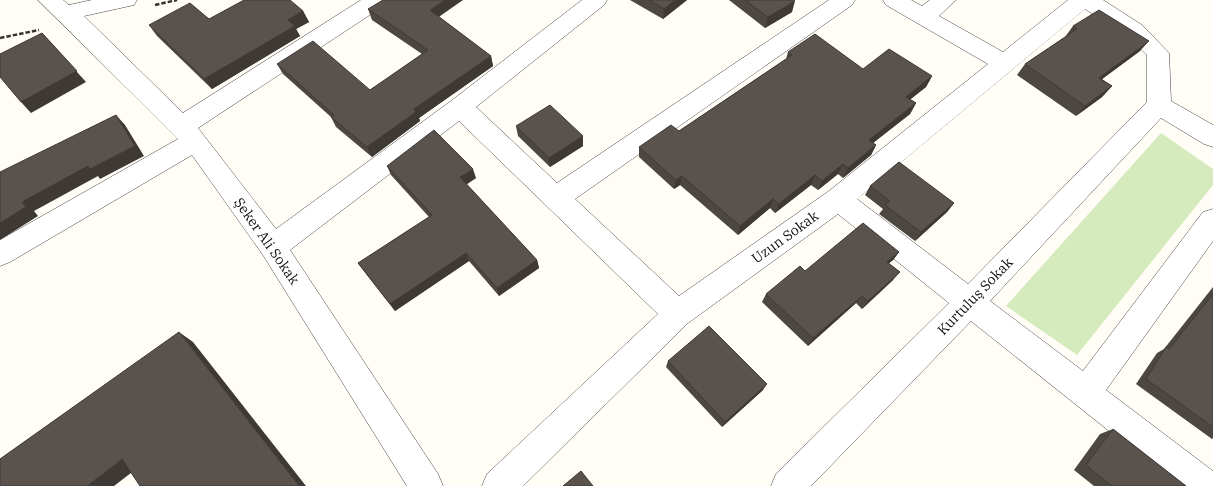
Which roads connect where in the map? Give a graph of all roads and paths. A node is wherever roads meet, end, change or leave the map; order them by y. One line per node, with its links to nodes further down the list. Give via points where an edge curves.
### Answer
1 (126, 0): 9 (street)
2 (376, 0): 14 (street)
3 (596, 0): 13 (street)
4 (844, 0): 16 (street)
5 (894, 0): 10 (street)
6 (945, 0): 10 (street)
7 (1082, 0): 11 (street, Uzun Sokak)
8 (1087, 0): 12 (street, via 1134,30 1158,54)
9 (63, 11): 14 (street, Şeker Ali Sokak)
10 (923, 16): 11 (street)
11 (1003, 62): 17 (street, Uzun Sokak)
12 (1159, 105): 15 (street); 21 (street, Kurtuluş Sokak)
13 (460, 107): 16 (street); 19 (street)
14 (189, 133): 19 (street, Şeker Ali Sokak); 20 (street)
15 (1213, 137)
16 (556, 198): 22 (street)
17 (838, 199): 21 (street); 22 (street, Uzun Sokak)
18 (1213, 220): 23 (street)
19 (273, 247): 24 (street, Şeker Ali Sokak)
20 (0, 254)
21 (970, 302): 23 (street); 26 (street, Kurtuluş Sokak)
22 (678, 314): 25 (street, Uzun Sokak)
23 (1086, 392): 27 (street)
24 (426, 486)
25 (499, 486)
26 (788, 486)
27 (1205, 486)

